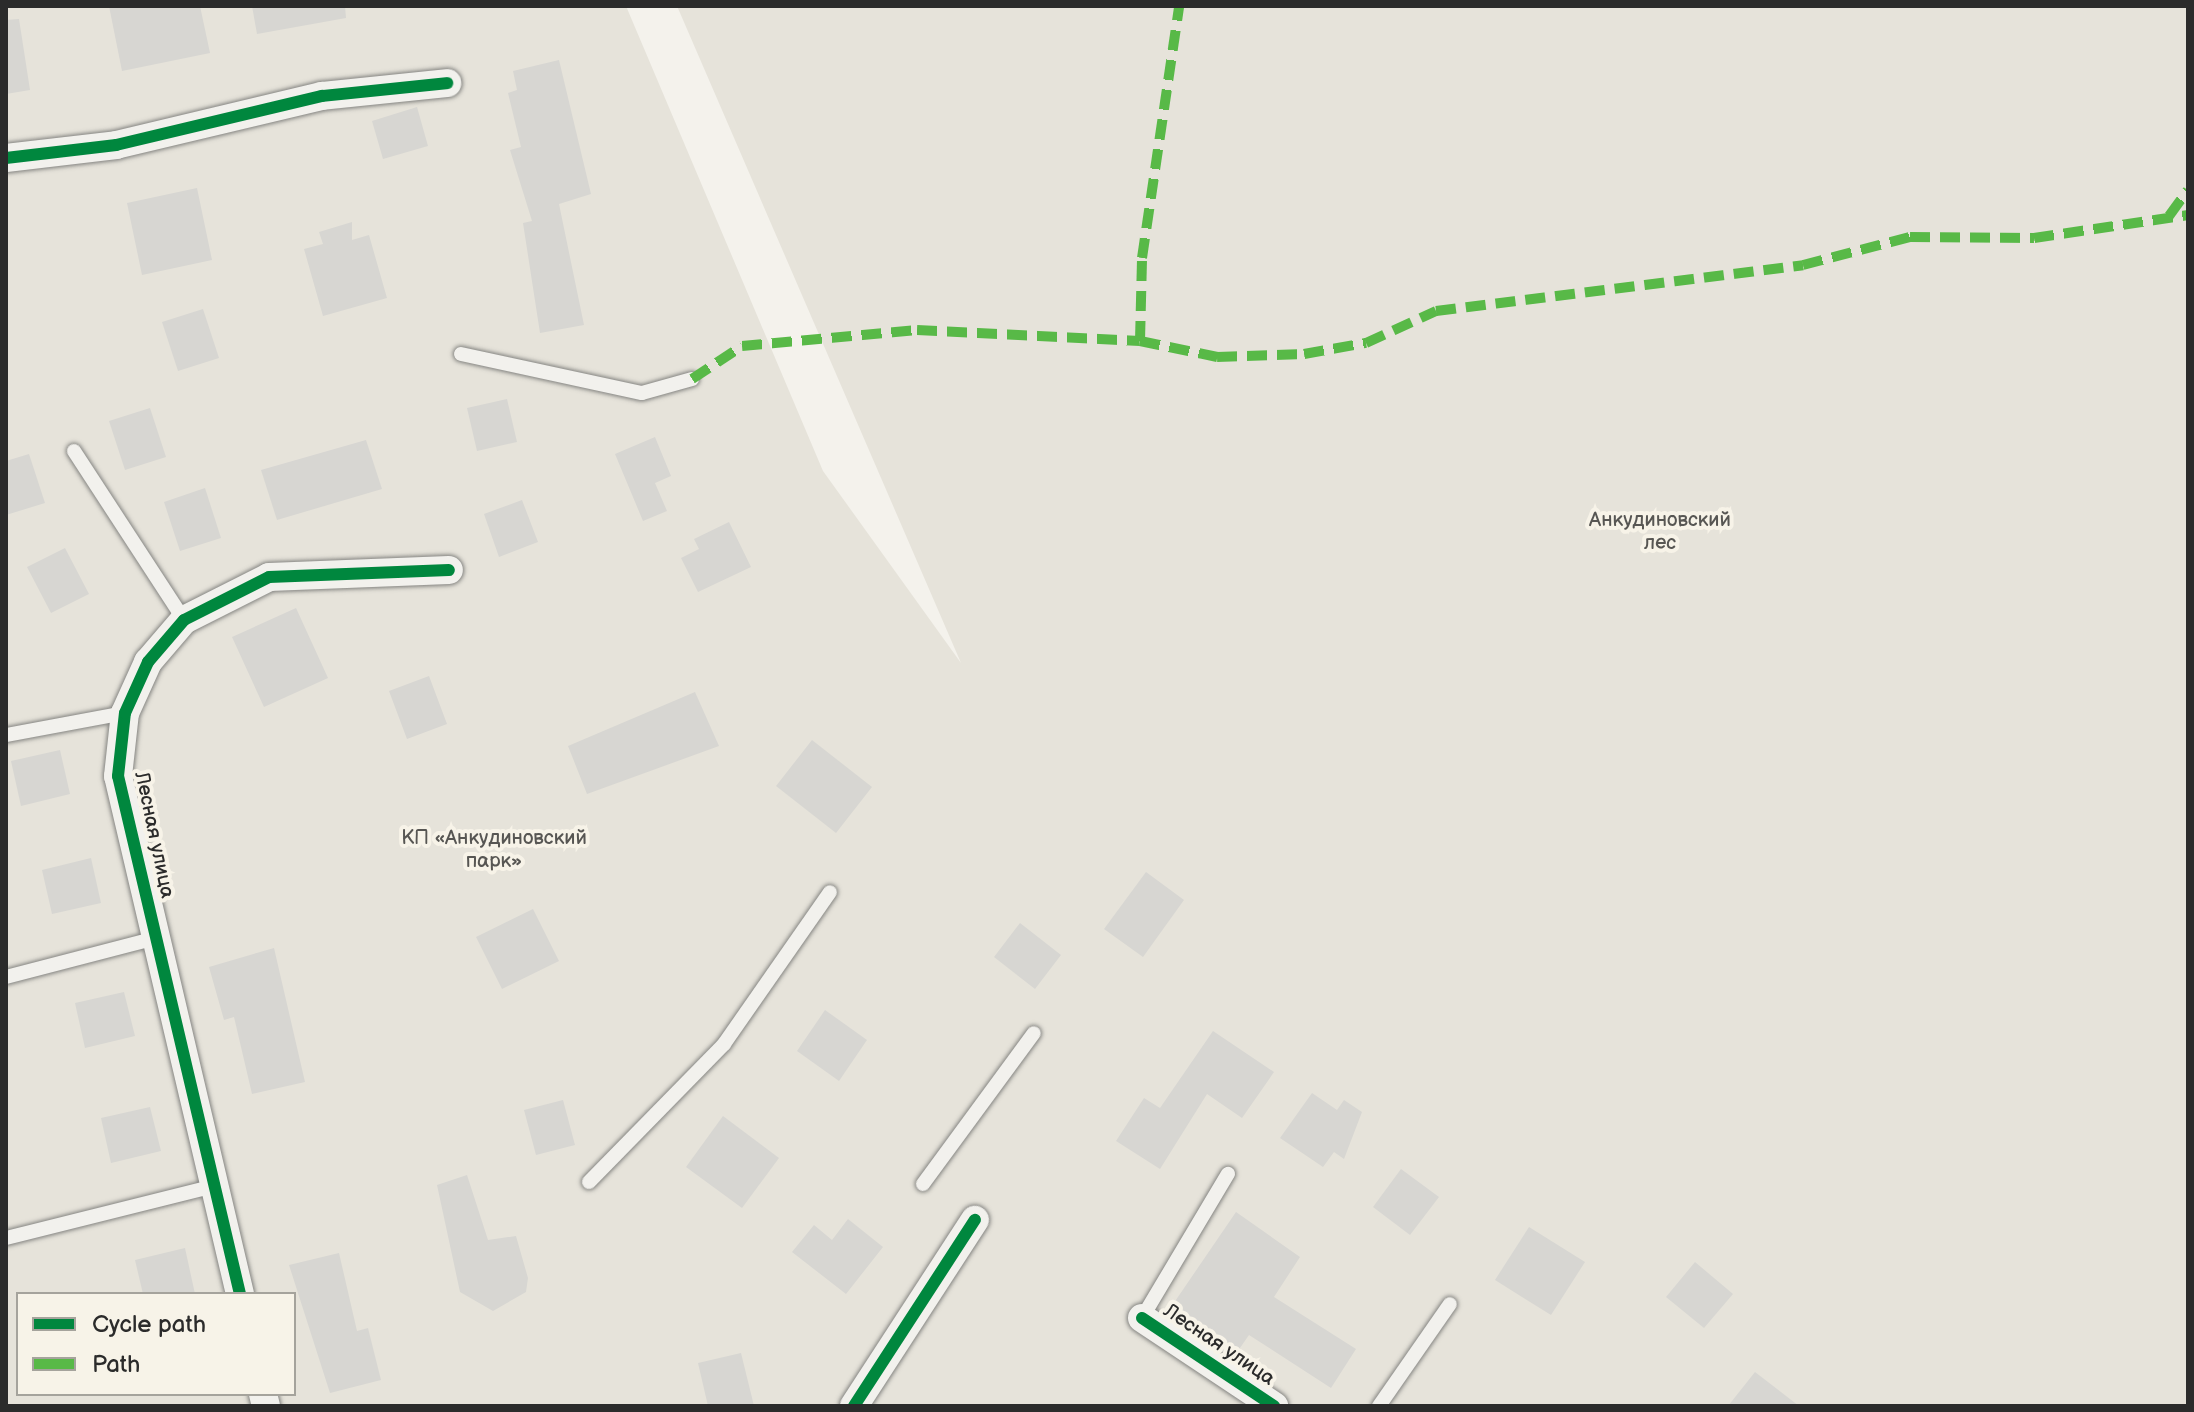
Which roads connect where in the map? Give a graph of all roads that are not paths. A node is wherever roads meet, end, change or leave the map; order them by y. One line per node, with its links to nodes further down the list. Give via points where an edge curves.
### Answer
1 (447, 83): 2 (street, via 322,96 116,145)
2 (6, 158)
3 (461, 354): 4 (lane, via 642,393)
4 (692, 379)
5 (74, 451): 7 (lane)
6 (449, 570): 7 (street, Лесная улица, via 269,577)
7 (184, 620): 8 (street, Лесная улица, via 148,662)
8 (125, 713): 9 (lane); 11 (street, Лесная улица, via 118,776)
9 (6, 735)
10 (830, 892): 15 (lane, via 724,1044)
11 (156, 938): 12 (lane); 17 (street, Лесная улица)
12 (6, 977)
13 (1034, 1033): 16 (lane)
14 (1228, 1174): 22 (lane)
15 (589, 1182)
16 (923, 1184)
17 (215, 1186): 19 (lane); 20 (street, Лесная улица)
18 (975, 1220): 23 (street)
19 (6, 1238)
20 (240, 1292)
21 (1450, 1304): 25 (lane)
22 (1142, 1318): 24 (street, Лесная улица)
23 (854, 1406)
24 (1274, 1406)
25 (1379, 1406)

